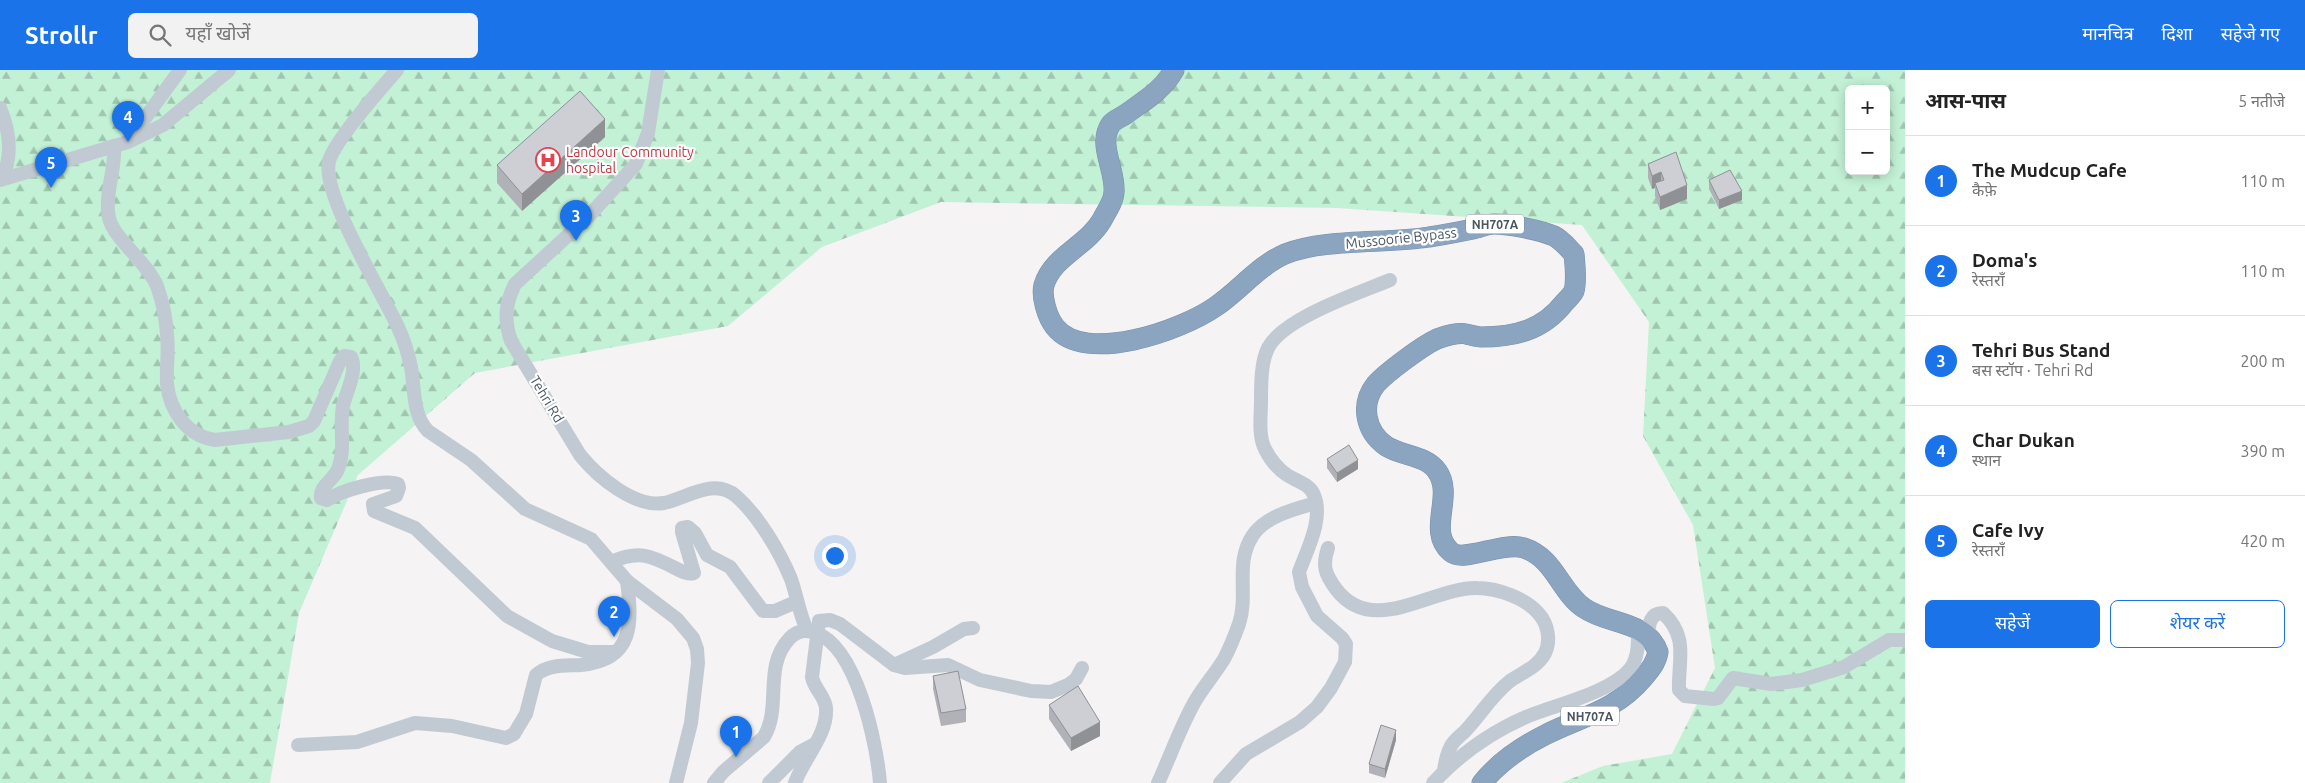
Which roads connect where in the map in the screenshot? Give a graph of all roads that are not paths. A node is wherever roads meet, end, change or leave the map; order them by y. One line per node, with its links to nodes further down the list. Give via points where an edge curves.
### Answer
1 (180, 70): 7 (street)
2 (229, 70): 7 (street, via 164,125)
3 (397, 70): 14 (street, via 338,145 329,159 328,170 350,231 407,350 417,412 423,426 471,460 525,509 584,534)
4 (658, 70): 16 (street, Tehri Rd, via 648,133 636,164 588,217 515,284 509,297 506,327 511,341 593,471 619,491 652,503 663,503 712,488 732,493 775,548 791,580)
5 (1174, 70): 19 (highway, Mussoorie Bypass / NH707A, via 1166,84 1111,124 1105,142 1114,174 1114,195 1100,222 1085,240 1051,269 1043,287 1045,304 1054,326 1079,342 1100,344 1125,342 1160,333 1213,309 1262,267 1286,254 1317,247 1428,238 1493,224 1556,237 1574,254 1575,267 1574,292 1553,318 1533,330 1479,338 1464,333 1437,339 1383,376 1371,390 1366,418 1374,433 1387,446 1436,469 1444,494 1439,530 1442,541 1452,553 1465,556 1509,545 1540,554 1574,600 1585,609)
6 (0, 108): 9 (street, via 10,140)
7 (128, 142): 8 (street)
8 (114, 146): 10 (street); 21 (street, via 108,216 157,286 167,334 167,384 171,401 190,431 204,439 215,440 302,430 314,421 340,361 344,356 351,357 353,368 342,416 340,462 336,474 322,489 322,498 328,500 339,493 374,484 398,484 396,496 373,504 374,511 415,528 507,616 552,641 588,652)
9 (4, 152): 10 (street)
10 (1, 180)
11 (1390, 280): 12 (street, via 1290,326 1272,341 1267,350 1261,390 1264,447 1286,474 1311,489)
12 (1316, 503): 32 (street, via 1270,519 1247,544 1242,557 1242,615 1237,629 1224,659 1192,707); 33 (street, via 1314,527 1299,572 1300,579 1317,616 1346,644 1345,662 1317,707 1300,722 1246,754)
13 (1328, 548): 26 (street, via 1323,563 1325,572 1341,596 1357,606 1396,609 1463,589 1477,588 1512,596 1541,616 1548,635 1545,653 1500,690 1453,743)
14 (611, 562): 15 (street); 16 (street, via 640,554 694,573 682,532 682,528 688,527 695,532 707,555 730,567 763,611 775,611)
15 (627, 581): 21 (street, via 631,621 628,634); 27 (street, via 677,619 693,638 697,649 691,723)
16 (796, 602): 18 (street, Tehri Rd)
17 (973, 628): 22 (street, via 964,629)
18 (811, 631): 22 (street, via 823,619 840,624); 24 (street, via 813,685 824,699 826,708 826,719); 28 (street, via 796,633 788,639 778,656 773,677 773,711 764,737 722,772); 31 (street, via 831,642 852,674 866,708)
19 (1643, 632): 20 (street, via 1652,617 1663,613 1677,630 1680,642 1679,690 1684,696 1714,699 1733,678 1771,684 1802,680 1844,667 1889,640); 26 (street, via 1630,669 1616,680 1576,699 1525,717 1489,736 1459,756); 35 (highway, NH707A, via 1658,652 1657,661 1629,695 1516,751)
20 (1905, 640)
21 (615, 652): 25 (street, via 594,662 541,671 536,675 520,726 506,738 447,725 415,724 356,742)
22 (894, 665): 23 (street, via 914,668 948,666 980,680 1043,692 1068,685)
23 (1082, 668)
24 (814, 744): 29 (street, via 800,752); 30 (street)
25 (298, 745)
26 (1444, 771): 34 (street)
27 (676, 783)
28 (714, 783)
29 (769, 783)
30 (795, 783)
31 (880, 783)
32 (1158, 783)
33 (1220, 783)
34 (1433, 783)
35 (1482, 783)

